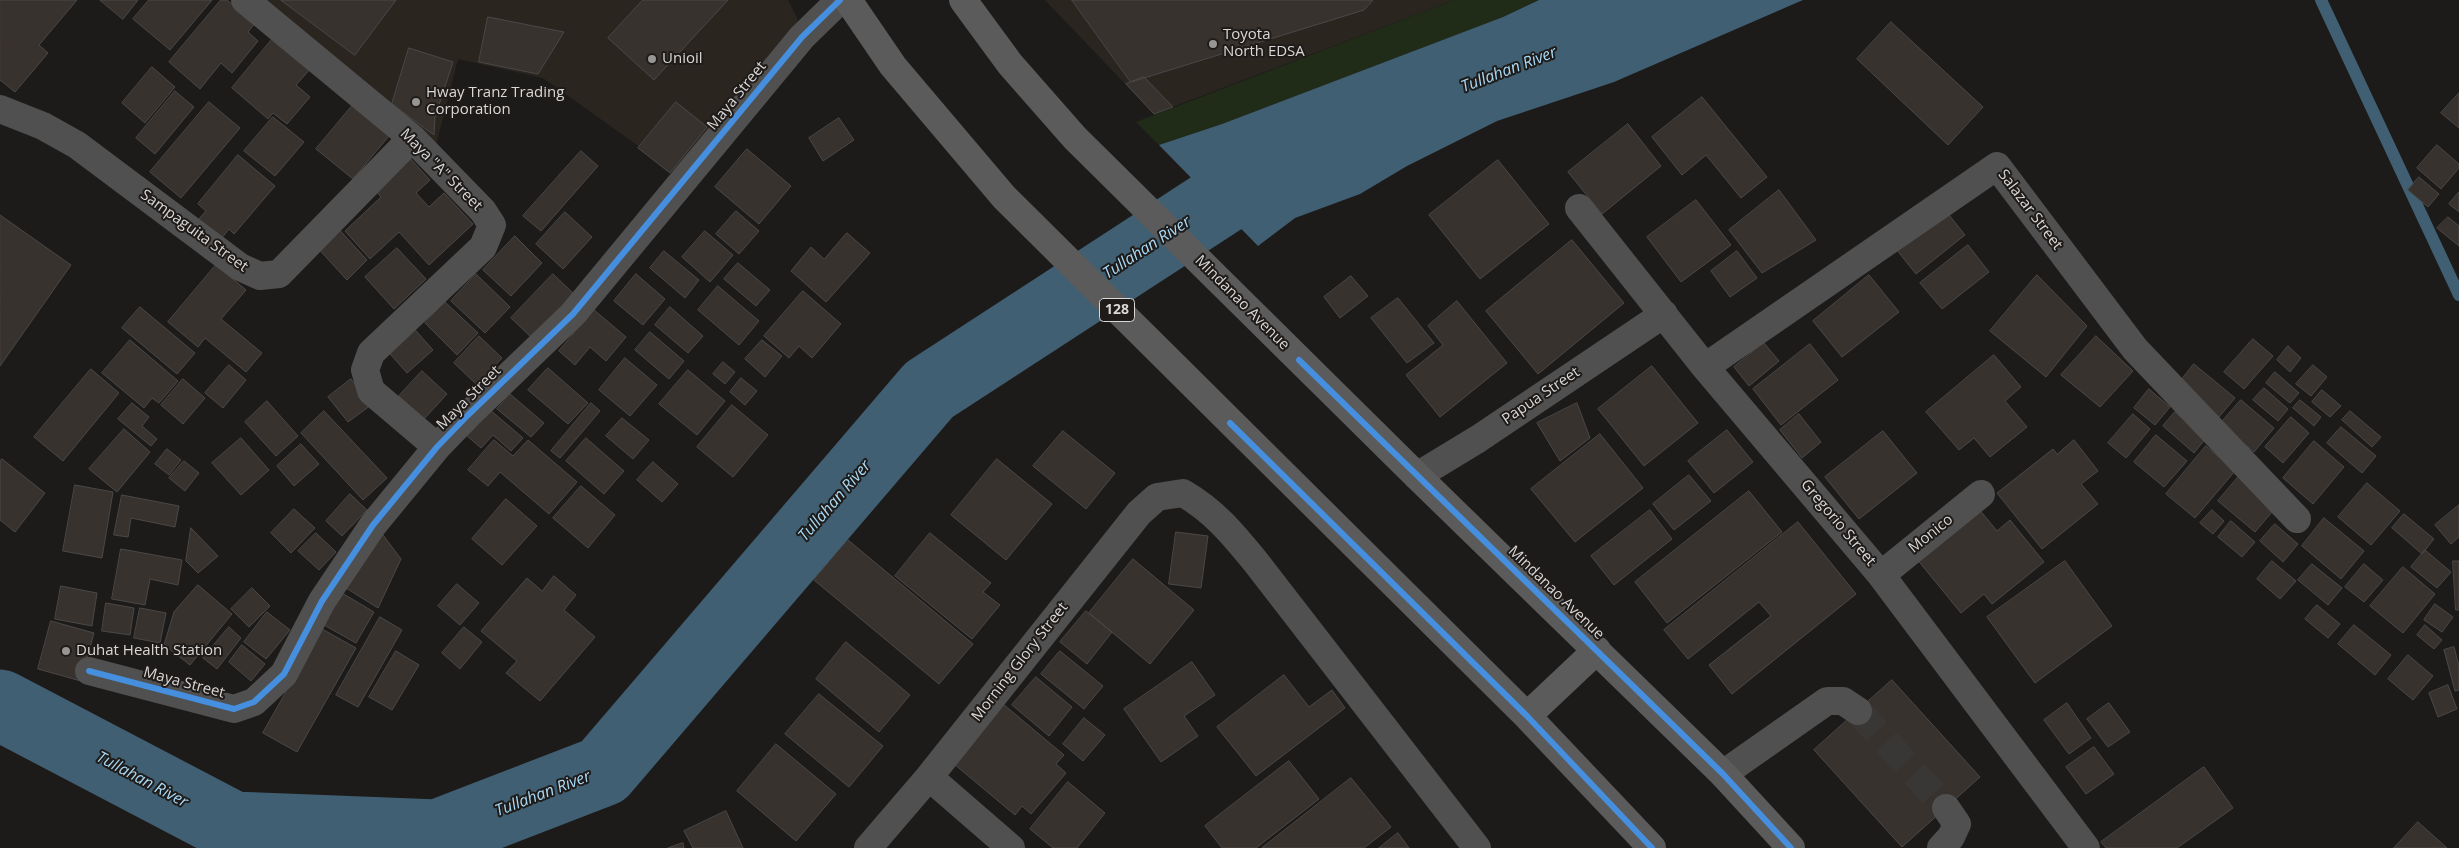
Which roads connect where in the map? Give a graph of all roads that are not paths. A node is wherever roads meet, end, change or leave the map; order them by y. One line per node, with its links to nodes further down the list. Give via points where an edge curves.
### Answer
1 (245, 0): 6 (street, Maya "A" Street)
2 (840, 0): 10 (street, Maya Street, via 802,37 573,314)
3 (848, 0): 18 (main road, 128, via 893,66 1004,197)
4 (963, 0): 11 (main road, Mindanao Avenue, via 1010,64 1075,138)
5 (0, 109): 6 (street, Sampaguita Street, via 43,126 77,145 240,267 260,276 279,274)
6 (412, 138): 10 (street, Maya "A" Street, via 483,211 492,225 483,246 371,353 366,370 371,391)
7 (1578, 208): 8 (street, Gregorio Street)
8 (1664, 314): 9 (street, Gregorio Street); 11 (street, Papua Street, via 1478,439)
9 (1705, 367): 13 (street, Salazar Street, via 1997,166 2135,350); 14 (street, Gregorio Street)
10 (437, 447): 16 (street, Maya Street, via 352,554 322,601 284,674 254,702 234,709)
11 (1417, 476): 15 (main road, Mindanao Avenue)
12 (1981, 494): 14 (street, Monico)
13 (2297, 519)
14 (1881, 575): 28 (street, Gregorio Street)
15 (1597, 650): 18 (main road); 19 (main road, Mindanao Avenue)
16 (88, 671)
17 (1858, 711): 19 (street, via 1843,700 1827,701)
18 (1526, 716): 25 (main road, 128)
19 (1723, 774): 26 (main road, Mindanao Avenue)
20 (929, 777): 22 (street, Morning Glory Street); 23 (street); 24 (street, Morning Glory Street, via 1139,513 1157,497 1183,493 1206,506 1250,554)
21 (1946, 808): 27 (street, via 1957,824)
22 (868, 848)
23 (1011, 848)
24 (1478, 848)
25 (1652, 848)
26 (1791, 848)
27 (1941, 848)
28 (2086, 848)

